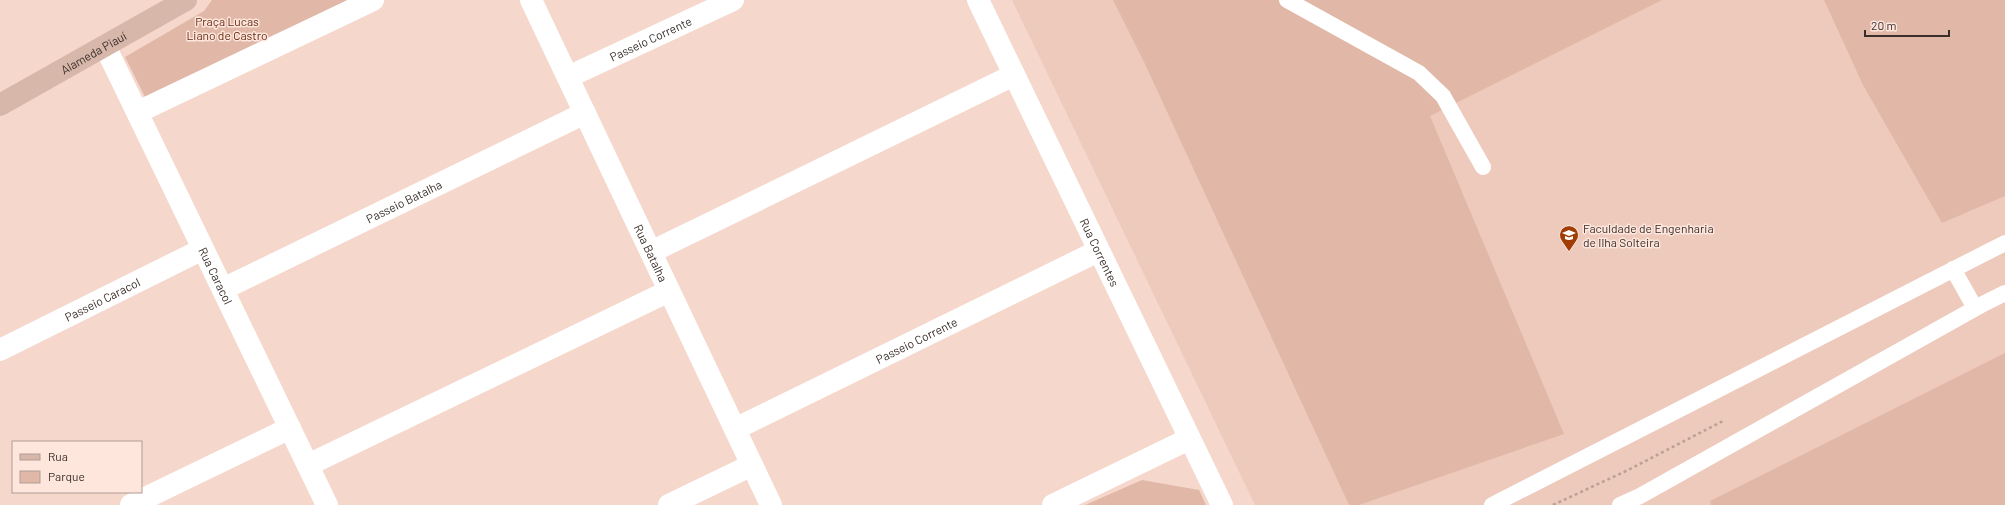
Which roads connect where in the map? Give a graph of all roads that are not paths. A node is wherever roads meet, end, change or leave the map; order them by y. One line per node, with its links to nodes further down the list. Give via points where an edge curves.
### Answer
1 (186, 0): 7 (street, Alameda Piauí)
2 (373, 0): 11 (street)
3 (531, 0): 9 (street, Rua Batalha)
4 (733, 0): 9 (street, Passeio Corrente)
5 (978, 0): 8 (street, Rua Correntes)
6 (1287, 0): 13 (lane, via 1419,73 1443,96)
7 (105, 46): 10 (street, Alameda Piauí); 11 (street, Rua Caracol)
8 (1014, 75): 16 (street, Rua Correntes); 17 (street)
9 (568, 77): 12 (street, Rua Batalha)
10 (0, 104)
11 (138, 112): 15 (street, Rua Caracol)
12 (584, 113): 17 (street, Rua Batalha); 19 (street, Passeio Batalha)
13 (1483, 167)
14 (2005, 243): 18 (lane)
15 (204, 249): 19 (street, Rua Caracol); 23 (street, Passeio Caracol)
16 (1098, 250): 25 (street, Passeio Corrente); 26 (street, Rua Correntes)
17 (651, 252): 20 (street, Rua Batalha)
18 (1953, 268): 22 (lane); 35 (lane)
19 (223, 289): 24 (street, Rua Caracol)
20 (669, 291): 25 (street, Rua Batalha); 27 (street)
21 (2005, 293): 22 (lane)
22 (1975, 308): 36 (lane)
23 (0, 350)
24 (290, 428): 27 (street, Rua Caracol); 29 (street)
25 (735, 429): 28 (street, Rua Batalha)
26 (1189, 439): 33 (street); 34 (street, Rua Correntes)
27 (308, 465): 30 (street, Rua Caracol)
28 (752, 465): 31 (street); 32 (street, Rua Batalha)
29 (131, 505)
30 (327, 505)
31 (669, 505)
32 (771, 505)
33 (1053, 505)
34 (1222, 505)
35 (1492, 505)
36 (1620, 505)

